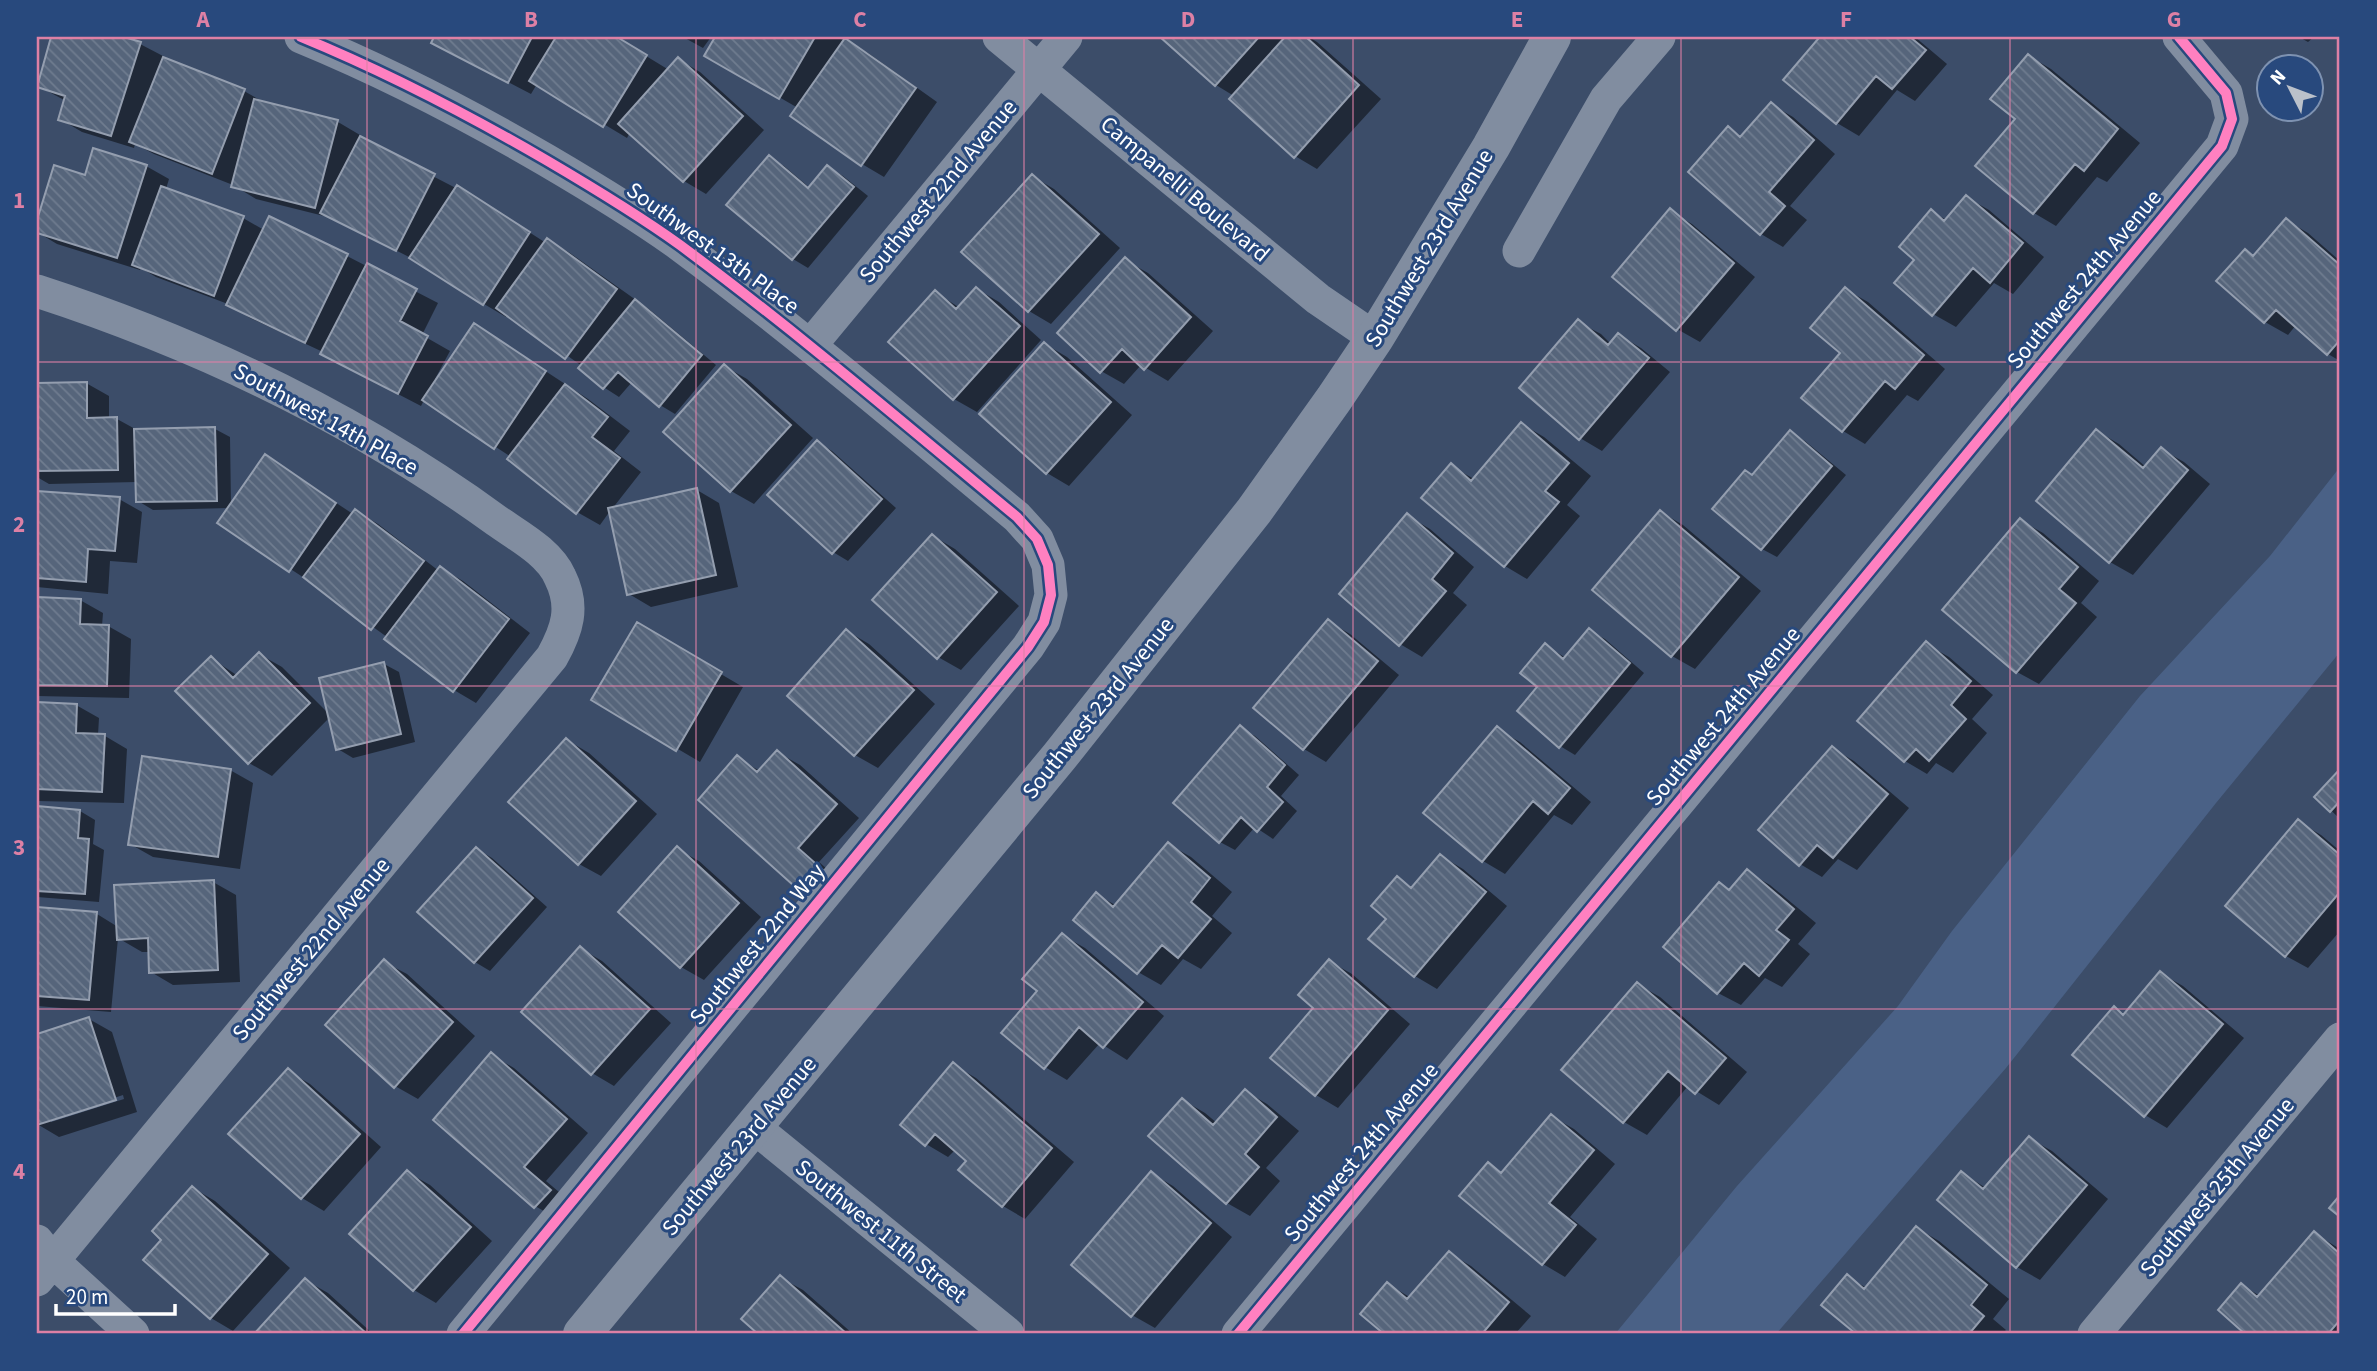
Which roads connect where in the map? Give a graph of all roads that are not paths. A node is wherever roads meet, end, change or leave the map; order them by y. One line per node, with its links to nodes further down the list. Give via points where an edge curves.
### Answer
1 (301, 37): 11 (street, Southwest 13th Place, via 476,119 593,188 678,244)
2 (999, 37): 7 (street, Campanelli Boulevard)
3 (1066, 37): 7 (street, Southwest 22nd Avenue)
4 (1552, 37): 10 (street, Southwest 23rd Avenue)
5 (1659, 37): 8 (street, via 1606,99)
6 (2179, 37): 21 (street, Southwest 24th Avenue, via 2226,93 2232,120 2222,146)
7 (1039, 68): 10 (street, Campanelli Boulevard, via 1318,299); 11 (street, Southwest 22nd Avenue)
8 (1519, 251)
9 (37, 291): 13 (street, Southwest 14th Place, via 108,314 250,374 360,432 466,498 540,553 560,575)
10 (1375, 338): 15 (street, Southwest 23rd Avenue, via 1295,456 1180,606)
11 (810, 346): 12 (street, Southwest 13th Place, via 1017,517 1037,539)
12 (1048, 565): 18 (street, Southwest 22nd Way, via 1051,594 1044,622 1028,647)
13 (568, 609): 16 (street, Southwest 22nd Avenue, via 566,631 552,657)
14 (2340, 1039): 22 (street, Southwest 25th Avenue)
15 (754, 1128): 19 (street, Southwest 23rd Avenue); 20 (street, Southwest 11th Street)
16 (42, 1261): 17 (street)
17 (132, 1334)
18 (463, 1334)
19 (582, 1334)
20 (1008, 1334)
21 (1238, 1334)
22 (2094, 1334)

